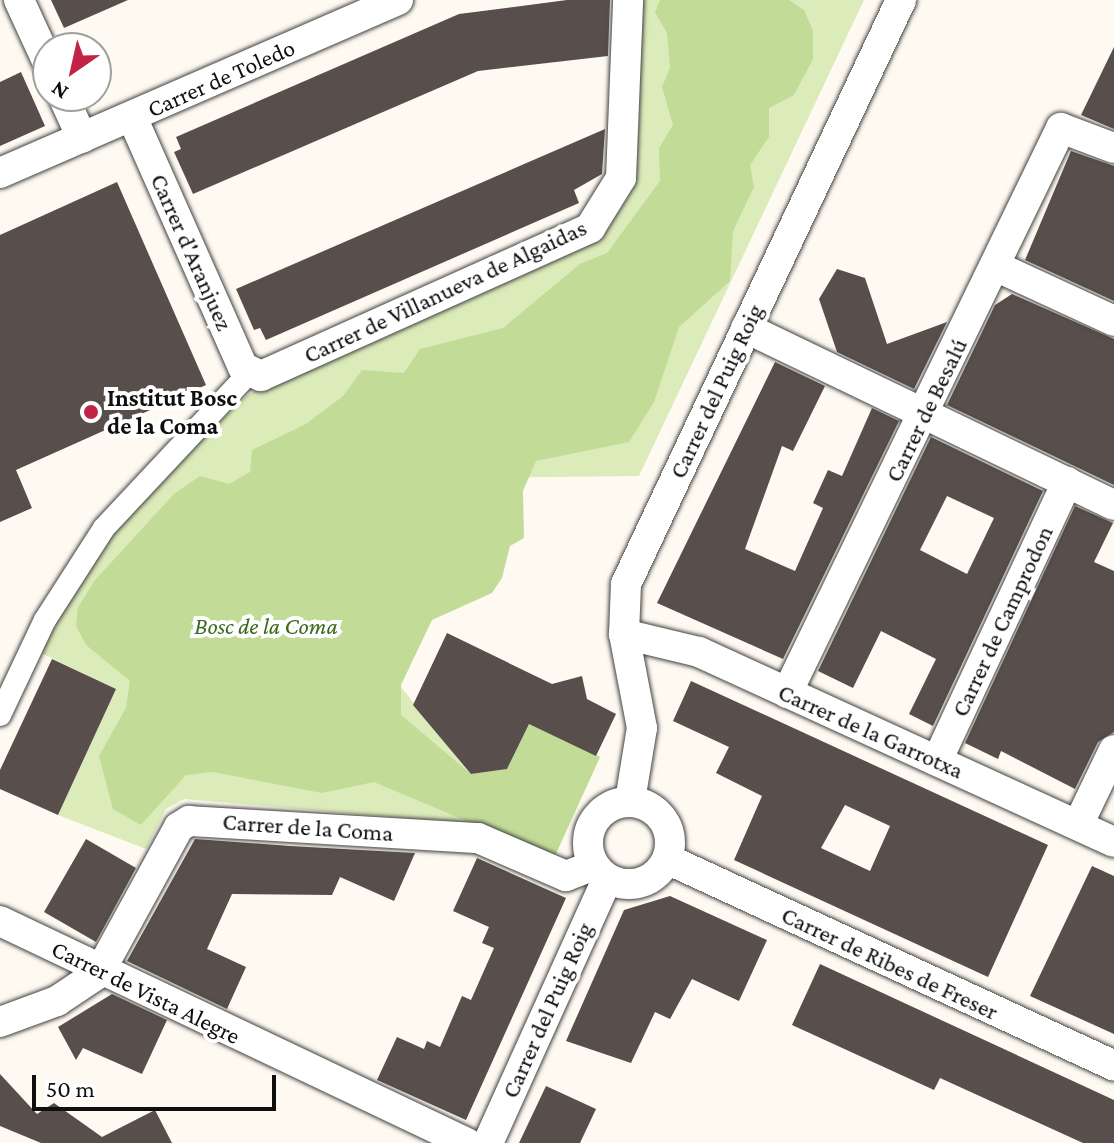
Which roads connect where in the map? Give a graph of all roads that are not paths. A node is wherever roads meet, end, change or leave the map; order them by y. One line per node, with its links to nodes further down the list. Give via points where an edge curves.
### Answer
1 (19, 0): 5 (street)
2 (396, 0): 7 (street, Carrer de Toledo)
3 (628, 0): 14 (street, Carrer de Villanueva de Algaidas, via 621,178 590,228)
4 (901, 0): 13 (street, Carrer del Puig Roig)
5 (34, 32)
6 (70, 112): 8 (street)
7 (132, 117): 8 (street, Carrer de Toledo); 14 (street, Carrer d'Aranjuez)
8 (82, 138): 10 (street, Carrer de Toledo)
9 (1114, 148): 11 (street, Carrer de Besalú, via 1063,126)
10 (0, 173)
11 (995, 266): 12 (street); 15 (street, Carrer de Besalú)
12 (1114, 321)
13 (746, 328): 15 (street); 18 (street, Carrer del Puig Roig, via 626,584)
14 (254, 375): 20 (street, via 104,528 45,620)
15 (925, 415): 16 (street); 19 (street, Carrer de Besalú)
16 (1067, 482): 17 (street); 22 (street, Carrer de Camprodon)
17 (1114, 505)
18 (624, 634): 19 (street, Carrer de la Garrotxa, via 699,652); 23 (street, Carrer del Puig Roig, via 642,728)
19 (787, 693): 22 (street, Carrer de la Garrotxa)
20 (0, 715)
21 (1114, 750): 24 (street)
22 (937, 761): 24 (street, Carrer de la Garrotxa)
23 (630, 801): 26 (street, via 660,815 669,834); 27 (street, via 607,807 590,827)
24 (1078, 825): 25 (street, Carrer de la Garrotxa)
25 (1114, 842)
26 (667, 859): 27 (street, via 644,881); 31 (street, Carrer de Ribes de Freser)
27 (600, 872): 29 (street, Carrer de la Coma, via 566,876 478,838 189,821 179,827); 33 (street, Carrer del Puig Roig)
28 (0, 921): 29 (street, Carrer de Vista Alegre)
29 (99, 973): 30 (street, via 57,1001); 32 (street, Carrer de Vista Alegre)
30 (0, 1022)
31 (1114, 1066)
32 (467, 1143)
33 (488, 1143)

